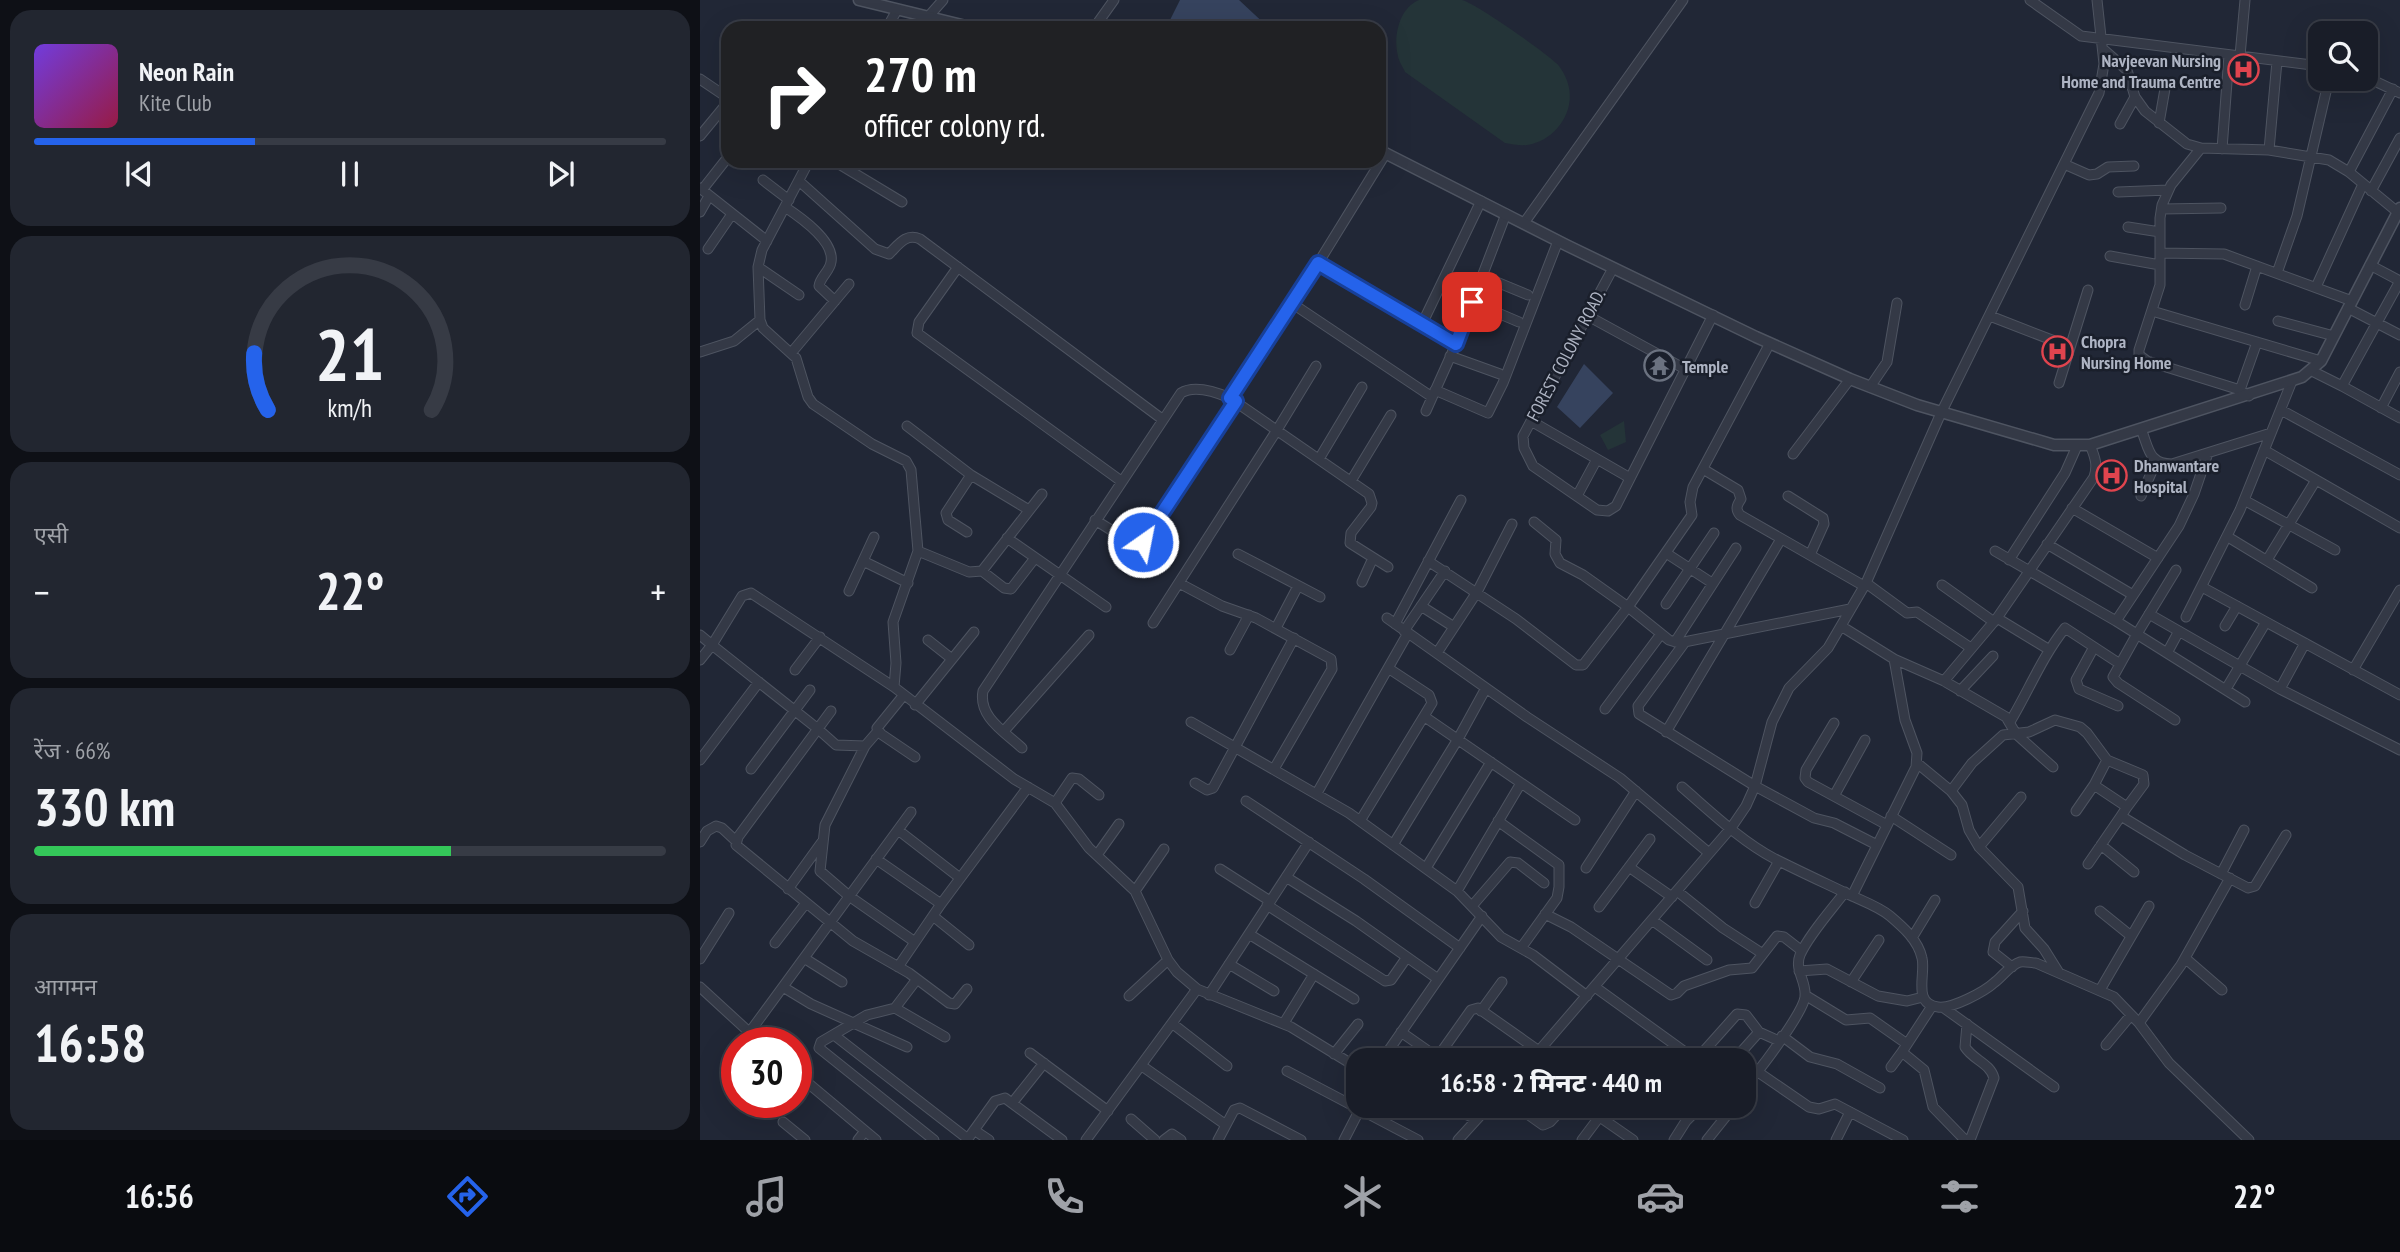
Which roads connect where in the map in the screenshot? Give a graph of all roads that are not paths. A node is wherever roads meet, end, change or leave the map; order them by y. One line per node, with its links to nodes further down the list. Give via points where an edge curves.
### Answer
1 (859, 0): 8 (street)
2 (1114, 0): 12 (street)
3 (1683, 0): 58 (street)
4 (2030, 0): 13 (street, via 2081,36)
5 (2096, 0): 13 (street)
6 (2245, 0): 15 (street)
7 (937, 2): 9 (street)
8 (897, 10): 9 (street); 10 (street)
9 (928, 17): 11 (street)
10 (891, 21)
11 (945, 21)
12 (1099, 21)
13 (2103, 45): 14 (street); 24 (street, via 2127,70); 35 (street, via 2098,93)
14 (2229, 55): 15 (street); 31 (street)
15 (2240, 56): 16 (street)
16 (2277, 61): 17 (street); 32 (street)
17 (2308, 64)
18 (700, 79): 23 (street)
19 (2378, 82): 22 (street)
20 (2166, 83): 26 (street)
21 (2326, 91): 34 (street)
22 (2397, 91): 41 (street)
23 (721, 95)
24 (2135, 97): 26 (street); 27 (street)
25 (721, 109): 28 (street)
26 (2159, 123): 30 (street, via 2187,144)
27 (2120, 124)
28 (700, 136)
29 (2400, 138): 47 (street)
30 (2201, 148): 31 (street); 45 (street)
31 (2222, 149): 32 (street)
32 (2269, 150): 34 (street)
33 (1386, 153): 49 (street)
34 (2311, 156): 41 (street); 73 (street)
35 (2064, 164): 36 (street, via 2089,175 2108,167); 90 (street)
36 (2134, 166)
37 (721, 167): 46 (street)
38 (806, 168): 43 (street)
39 (845, 168): 50 (street)
40 (1374, 168): 66 (street)
41 (2349, 172): 44 (street)
42 (764, 180): 51 (street)
43 (799, 181): 51 (street); 71 (street, via 875,249 889,254 913,236)
44 (2363, 184): 47 (street); 77 (street)
45 (2168, 190): 48 (street); 53 (street)
46 (704, 191): 54 (street); 56 (street)
47 (2371, 191): 55 (street)
48 (2118, 192)
49 (1482, 201): 57 (street); 95 (street)
50 (901, 202)
51 (787, 203): 61 (street); 81 (street, via 829,246 832,261 819,286)
52 (2221, 208): 53 (street)
53 (2162, 209): 60 (street)
54 (700, 212)
55 (2399, 212): 68 (street)
56 (732, 214): 61 (street); 63 (street)
57 (1506, 214): 58 (street); 74 (street)
58 (1524, 223): 62 (street)
59 (2128, 227): 60 (street)
60 (2160, 232): 64 (street)
61 (767, 241): 70 (street)
62 (1558, 241): 72 (street); 118 (street, via 1488,413)
63 (708, 249)
64 (2160, 253): 67 (street); 69 (street, via 2224,254)
65 (2110, 256): 67 (street)
66 (1318, 263): 84 (street); 95 (street)
67 (2160, 265): 87 (street)
68 (2370, 265): 75 (street); 86 (street)
69 (2257, 266): 73 (street); 85 (street)
70 (758, 267): 79 (street); 91 (street)
71 (958, 267): 126 (street); 145 (street, via 919,322 917,333)
72 (1614, 268): 88 (street, FOREST COLONY ROAD.); 89 (street)
73 (2277, 273): 77 (street)
74 (1482, 276): 80 (street); 82 (street)
75 (2400, 281): 94 (street)
76 (849, 284): 81 (street)
77 (2316, 288): 86 (street)
78 (2088, 290): 101 (street)
79 (799, 295)
80 (1528, 295)
81 (835, 301): 103 (street)
82 (1472, 302): 92 (street); 100 (street)
83 (1897, 303): 116 (street, via 1887,362)
84 (1293, 304): 118 (street); 119 (street)
85 (2245, 305)
86 (2350, 305): 94 (street); 97 (street)
87 (2152, 311): 98 (street); 117 (street, via 2138,350 2142,359)
88 (1588, 316): 107 (street); 127 (street, FOREST COLONY ROAD.)
89 (1713, 316): 99 (street); 107 (street, FOREST COLONY ROAD.)
90 (1990, 316): 101 (street); 123 (street)
91 (760, 320): 102 (street, via 734,341); 103 (street, via 768,335)
92 (1519, 321)
93 (2278, 321): 97 (street)
94 (2376, 322): 96 (street); 114 (street)
95 (1422, 324): 100 (street)
96 (2400, 335)
97 (2334, 336): 105 (street)
98 (2257, 342): 105 (street); 117 (street)
99 (1770, 343): 111 (street); 140 (street)
100 (1456, 344): 104 (street)
101 (2070, 347): 113 (street)
102 (700, 352)
103 (792, 352): 169 (street, via 813,404 909,465)
104 (1450, 356): 110 (street); 118 (street)
105 (2321, 361): 108 (street)
106 (1316, 366): 130 (street)
107 (1685, 369): 143 (street, FOREST COLONY ROAD.)
108 (2312, 371): 112 (street); 114 (street)
109 (2400, 372): 120 (street)
110 (1500, 374)
111 (1850, 379): 116 (street); 136 (street)
112 (2292, 382): 117 (street); 121 (street)
113 (2059, 383)
114 (2342, 386): 120 (street)
115 (1362, 387): 137 (street)
116 (1870, 387): 123 (street)
117 (2244, 393): 129 (street)
118 (1434, 394): 122 (street)
119 (1233, 400): 126 (street, via 1186,389); 130 (street); 155 (street, via 1141,544)
120 (2381, 408): 125 (street)
121 (2281, 410): 131 (street); 142 (street)
122 (1426, 411)
123 (1941, 413): 133 (street, via 2054,445); 192 (street)
124 (1391, 415): 146 (street)
125 (2400, 418)
126 (1163, 419): 145 (street)
127 (1531, 421): 138 (street); 148 (street, FOREST COLONY ROAD., via 1523,436 1527,457)
128 (907, 426): 141 (street)
129 (2141, 429): 132 (street); 139 (street)
130 (1277, 430): 137 (street); 190 (street)
131 (2271, 433): 134 (street); 135 (street)
132 (2090, 445): 133 (street); 153 (street, via 2097,469)
133 (2077, 446): 177 (street, via 2065,474)
134 (2264, 450): 144 (street); 152 (street)
135 (2208, 453): 139 (street, via 2172,464); 176 (street, via 2186,513)
136 (1793, 454)
137 (1319, 459): 146 (street)
138 (1597, 459): 143 (street); 148 (street)
139 (2156, 462): 150 (street)
140 (1703, 469): 165 (street, via 1738,490 1740,515); 171 (street, via 1690,495 1692,514)
141 (971, 475): 154 (street); 160 (street, via 946,513 948,520)
142 (2400, 475)
143 (1630, 478): 148 (street, FOREST COLONY ROAD., via 1616,506 1608,511 1597,510)
144 (2316, 480): 158 (street); 159 (street)
145 (1121, 481): 155 (street)
146 (1350, 481): 175 (street, via 1369,494 1372,503 1351,533 1350,543)
147 (1042, 494): 154 (street)
148 (1577, 496)
149 (1788, 496): 173 (street, via 1823,518)
150 (2141, 496)
151 (1461, 500): 178 (street)
152 (2245, 500): 158 (street); 163 (street)
153 (2072, 508): 166 (street); 176 (street)
154 (1029, 510): 164 (street)
155 (1095, 520): 187 (street)
156 (1534, 522): 206 (street, via 1556,540 1560,563)
157 (1512, 524): 199 (street)
158 (2289, 524): 168 (street); 179 (street)
159 (2400, 528)
160 (967, 532)
161 (1714, 533): 182 (street)
162 (874, 537): 180 (street)
163 (2228, 537): 179 (street); 195 (street)
164 (1007, 538): 174 (street); 183 (street)
165 (1781, 539): 173 (street); 226 (street)
166 (2046, 544): 186 (street); 200 (street)
167 (1736, 548): 191 (street)
168 (2335, 550)
169 (918, 551): 183 (street, via 969,572); 189 (street)
170 (1995, 551): 177 (street)
171 (1666, 552): 182 (street); 206 (street)
172 (1238, 554): 194 (street)
173 (1810, 555): 192 (street)
174 (1035, 558): 183 (street, via 1011,589); 187 (street)
175 (1373, 558): 181 (street); 188 (street)
176 (2158, 558): 200 (street)
177 (2009, 560): 186 (street)
178 (1428, 561): 185 (street); 221 (street, via 1391,621)
179 (2267, 561): 196 (street)
180 (863, 562): 189 (street); 198 (street)
181 (1388, 567)
182 (1690, 569): 191 (street); 202 (street)
183 (982, 570)
184 (2176, 570): 208 (street)
185 (1445, 571): 199 (street); 203 (street)
186 (2029, 572): 211 (street); 212 (street)
187 (1059, 575): 205 (street); 272 (street, via 983,691 983,709)
188 (1362, 582)
189 (908, 583): 251 (street, via 893,622)
190 (1179, 583): 209 (street); 214 (street)
191 (1712, 583): 230 (street)
192 (1865, 585): 207 (street); 235 (street)
193 (1942, 585): 211 (street)
194 (1298, 586): 201 (street); 218 (street)
195 (2202, 587): 204 (street); 210 (street)
196 (2312, 588)
197 (2400, 590): 248 (street)
198 (849, 591)
199 (1477, 592): 206 (street, via 1579,666); 217 (street)
200 (2133, 595): 212 (street)
201 (1320, 597)
202 (1666, 604)
203 (1421, 606): 217 (street); 221 (street)
204 (2236, 606): 213 (street); 216 (street)
205 (1106, 607)
206 (1628, 607): 222 (street)
207 (1850, 610): 215 (street); 226 (street)
208 (2149, 614): 219 (street); 223 (street)
209 (1249, 615): 218 (street); 237 (street)
210 (2186, 617)
211 (1995, 620): 235 (street); 236 (street)
212 (2116, 621): 223 (street)
213 (2266, 622): 232 (street); 245 (street)
214 (1153, 623)
215 (1841, 626): 242 (street); 292 (street, via 1828,648 1788,688 1772,722)
216 (2225, 626)
217 (1454, 627): 238 (street)
218 (1276, 628): 228 (street)
219 (2179, 631): 239 (street); 245 (street)
220 (974, 632): 241 (street)
221 (1406, 632): 238 (street); 246 (street)
222 (1661, 634): 230 (street); 262 (street)
223 (2137, 634): 239 (street); 244 (street)
224 (700, 635): 233 (street)
225 (1089, 635): 272 (street)
226 (1724, 635): 231 (street); 273 (street)
227 (820, 637): 233 (street, via 751,593 742,596); 247 (street); 251 (street)
228 (1294, 638): 278 (street); 288 (street, via 1326,655 1333,664)
229 (928, 640): 241 (street)
230 (1675, 642): 231 (street)
231 (1685, 642): 273 (street, via 1638,706 1641,717)
232 (2305, 643): 248 (street); 253 (street)
233 (712, 645): 243 (street); 250 (street)
234 (2094, 647): 236 (street, via 2065,628); 244 (street); 261 (street, via 2076,685)
235 (1971, 648): 249 (street)
236 (2048, 649): 268 (street)
237 (1230, 650)
238 (1437, 653): 252 (street)
239 (2167, 653): 255 (street)
240 (1993, 656): 256 (street)
241 (952, 659): 260 (street)
242 (1894, 659): 249 (street); 285 (street)
243 (700, 660)
244 (2120, 664): 266 (street, via 2115,680)
245 (2240, 665): 253 (street); 255 (street)
246 (1388, 668): 265 (street, via 1432,699); 297 (street)
247 (795, 670)
248 (2353, 670): 257 (street)
249 (1944, 681): 256 (street)
250 (759, 682): 263 (street); 282 (street)
251 (894, 687): 258 (street)
252 (1486, 688): 275 (street); 295 (street)
253 (2280, 689): 280 (street)
254 (810, 690): 263 (street)
255 (2226, 690): 259 (street)
256 (1961, 691): 268 (street)
257 (2400, 695)
258 (903, 696): 260 (street); 271 (street)
259 (2245, 702)
260 (915, 705): 293 (street)
261 (2118, 706)
262 (1605, 709)
263 (795, 711): 270 (street); 287 (street)
264 (831, 711): 270 (street)
265 (1425, 717): 275 (street); 308 (street)
266 (2175, 720)
267 (1191, 722): 278 (street)
268 (2010, 722): 274 (street)
269 (1834, 723): 299 (street, via 1805,774 1808,782)
270 (818, 729): 277 (street, via 835,745); 318 (street)
271 (878, 731): 277 (street); 281 (street)
272 (1004, 731): 279 (street)
273 (1666, 732): 292 (street)
274 (2017, 734): 283 (street, via 2063,721 2087,733); 286 (street); 296 (street, via 1998,738)
275 (1458, 739): 284 (street); 321 (street)
276 (1866, 740): 299 (street)
277 (866, 746): 317 (street, via 825,825)
278 (1235, 747): 288 (street); 289 (street, via 1213,788 1207,790)
279 (1022, 748)
280 (2400, 750)
281 (915, 757)
282 (700, 760)
283 (2107, 760): 291 (street); 303 (street, via 2145,778)
284 (1490, 762): 290 (street); 333 (street)
285 (1917, 763): 296 (street); 310 (street)
286 (2053, 766)
287 (751, 769)
288 (1274, 769): 297 (street)
289 (1195, 783)
290 (1521, 783): 307 (street); 309 (street)
291 (2094, 785): 303 (street); 304 (street)
292 (1755, 786): 312 (street); 322 (street)
293 (1028, 787): 302 (street); 339 (street)
294 (1682, 787): 312 (street)
295 (1636, 791): 326 (street); 334 (street)
296 (1951, 791): 324 (street)
297 (1317, 793): 308 (street)
298 (1099, 795): 302 (street, via 1072,778)
299 (1834, 796): 310 (street)
300 (2021, 797): 324 (street)
301 (1246, 801): 320 (street)
302 (1055, 803): 327 (street)
303 (2127, 807): 306 (street)
304 (2076, 811)
305 (911, 812): 313 (street)
306 (2121, 816): 323 (street); 337 (street)
307 (1574, 820)
308 (1360, 821): 321 (street)
309 (1498, 821): 343 (street); 358 (street, via 1559,865 1558,893)
310 (1889, 821): 322 (street); 328 (street)
311 (1119, 824): 327 (street)
312 (1731, 828): 326 (street); 330 (street)
313 (898, 830): 329 (street); 339 (street)
314 (2244, 830): 337 (street)
315 (2286, 835): 337 (street, via 2255,886 2248,888)
316 (1650, 839): 332 (street)
317 (823, 840): 341 (street); 346 (street, via 820,871)
318 (736, 841): 319 (street, via 716,826); 341 (street, via 738,848)
319 (700, 842)
320 (1309, 842): 338 (street); 370 (street)
321 (1393, 845): 333 (street)
322 (1877, 845): 345 (street)
323 (2101, 845): 331 (street); 336 (street)
324 (1979, 846): 355 (street, via 2014,881)
325 (1164, 849): 342 (street)
326 (1709, 853): 344 (street)
327 (1097, 855): 342 (street)
328 (1951, 855)
329 (876, 859): 346 (street); 351 (street)
330 (1779, 861): 345 (street); 350 (street)
331 (2088, 864)
332 (1629, 867): 344 (street); 354 (street)
333 (1426, 868): 343 (street)
334 (1587, 868)
335 (1220, 869): 349 (street)
336 (2134, 872)
337 (2225, 876): 376 (street)
338 (1286, 877): 349 (street); 374 (street)
339 (960, 878): 351 (street)
340 (1544, 883): 352 (street, via 1510,862)
341 (788, 889): 348 (street)
342 (1135, 891): 379 (street)
343 (1457, 891): 352 (street)
344 (1674, 894): 361 (street); 373 (street)
345 (1848, 894): 365 (street, via 1887,913); 372 (street)
346 (849, 897): 362 (street); 367 (street)
347 (1935, 900): 365 (street)
348 (806, 903): 362 (street); 368 (street)
349 (1269, 903): 363 (street); 374 (street, via 1385,981 1391,980)
350 (1755, 903)
351 (941, 904): 359 (street)
352 (1472, 906): 360 (street)
353 (2149, 906): 364 (street)
354 (1599, 907)
355 (2023, 911): 383 (street, via 1992,947); 385 (street, via 2028,934)
356 (2100, 911): 364 (street)
357 (729, 913): 377 (street)
358 (1545, 914): 371 (street); 378 (street)
359 (933, 916): 367 (street); 369 (street)
360 (1482, 916): 370 (street); 371 (street, via 1501,937)
361 (1652, 920): 378 (street); 380 (street)
362 (830, 923): 375 (street); 382 (street)
363 (1249, 934): 381 (street); 386 (street)
364 (2132, 936): 397 (street)
365 (1912, 939): 404 (street, via 1922,959)
366 (1879, 940): 391 (street)
367 (915, 942): 382 (street)
368 (775, 943)
369 (969, 945)
370 (1460, 948): 388 (street)
371 (1521, 948): 403 (street)
372 (1802, 951): 373 (street, via 1777,936); 384 (street)
373 (1763, 954): 378 (street, via 1752,968 1729,970 1671,995)
374 (1407, 957): 388 (street)
375 (804, 958): 389 (street); 393 (street)
376 (2185, 958): 398 (street); 413 (street)
377 (700, 959)
378 (1619, 959): 394 (street)
379 (1168, 960): 396 (street); 402 (street)
380 (1707, 960)
381 (1229, 964): 399 (street); 400 (street)
382 (898, 967): 387 (street)
383 (2012, 967): 385 (street, via 2019,962 2036,963); 408 (street, via 1989,988)
384 (1798, 971): 391 (street, via 1827,970); 401 (street)
385 (2059, 973): 397 (street)
386 (1314, 974): 405 (street); 412 (street)
387 (917, 979): 395 (street, via 952,1004); 407 (street)
388 (1438, 979): 419 (street)
389 (842, 982)
390 (1502, 982): 409 (street)
391 (1851, 982): 404 (street, via 1878,996 1908,1001)
392 (700, 986): 417 (street)
393 (783, 987): 411 (street); 418 (street)
394 (1595, 987): 403 (street); 431 (street)
395 (967, 989)
396 (1197, 989): 400 (street); 414 (street)
397 (2100, 990): 410 (street)
398 (2222, 990)
399 (1274, 991)
400 (1209, 995): 412 (street)
401 (1805, 995): 423 (street, via 1802,1008); 434 (street, via 1846,1020 1870,1018)
402 (1129, 996)
403 (1587, 996): 430 (street)
404 (1923, 998): 406 (street)
405 (1354, 999)
406 (1932, 1006): 408 (street); 434 (street)
407 (895, 1008): 411 (street); 422 (street)
408 (1944, 1008): 416 (street)
409 (1481, 1011): 428 (street, via 1471,1010); 429 (street)
410 (2132, 1015): 413 (street); 424 (street)
411 (853, 1023): 421 (street); 425 (street)
412 (1284, 1023): 436 (street)
413 (2139, 1023): 488 (street, via 2169,1063)
414 (1173, 1024): 439 (street); 440 (street)
415 (1358, 1024): 436 (street)
416 (1967, 1024): 445 (street); 487 (street, via 1965,1047 1990,1068 1994,1078)
417 (743, 1027)
418 (753, 1027)
419 (1401, 1032): 426 (street); 427 (street)
420 (1759, 1032): 423 (street); 432 (street, via 1746,1015 1738,1014); 433 (street)
421 (834, 1035): 468 (street, via 821,1042 821,1051); 469 (street)
422 (945, 1037)
423 (1781, 1039): 443 (street); 446 (street)
424 (2106, 1045)
425 (907, 1047)
426 (1390, 1048)
427 (1424, 1048)
428 (1446, 1048)
429 (1535, 1048)
430 (1542, 1048)
431 (1679, 1048)
432 (1707, 1048)
433 (1745, 1048)
434 (1905, 1048): 441 (street); 487 (street, via 1924,1070 1933,1107)
435 (1030, 1053): 438 (street)
436 (1334, 1054): 437 (street)
437 (1346, 1062)
438 (1044, 1063): 447 (street); 449 (street)
439 (1142, 1066): 449 (street); 462 (street)
440 (1227, 1066)
441 (1891, 1067)
442 (1287, 1071): 448 (street)
443 (1758, 1072): 450 (street, via 1809,1107 1835,1104)
444 (812, 1086): 464 (street)
445 (2054, 1087)
446 (1880, 1088)
447 (1013, 1102): 463 (street, via 1005,1098 995,1101); 471 (street)
448 (1346, 1103)
449 (1108, 1111): 472 (street)
450 (1850, 1111): 485 (street); 486 (street)
451 (1356, 1118): 478 (street)
452 (1375, 1118): 479 (street)
453 (1533, 1118): 454 (street, via 1543,1125)
454 (1554, 1118)
455 (1598, 1118): 481 (street)
456 (1603, 1118): 482 (street)
457 (1689, 1118): 483 (street)
458 (1725, 1118): 484 (street)
459 (1132, 1119): 473 (street)
460 (1477, 1119): 480 (street)
461 (783, 1122): 465 (street)
462 (1226, 1125): 476 (street); 477 (street, via 1240,1108)
463 (974, 1130): 469 (street); 470 (street)
464 (865, 1131): 466 (street); 467 (street)
465 (805, 1140)
466 (858, 1140)
467 (876, 1140)
468 (934, 1140)
469 (968, 1140)
470 (989, 1140)
471 (1062, 1140)
472 (1086, 1140)
473 (1155, 1140)
474 (1164, 1140): 475 (street, via 1172,1134)
475 (1181, 1140)
476 (1218, 1140)
477 (1301, 1140)
478 (1344, 1140)
479 (1418, 1140)
480 (1458, 1140)
481 (1582, 1140)
482 (1633, 1140)
483 (1674, 1140)
484 (1707, 1140)
485 (1836, 1140)
486 (1903, 1140)
487 (1968, 1140)
488 (2249, 1140)

